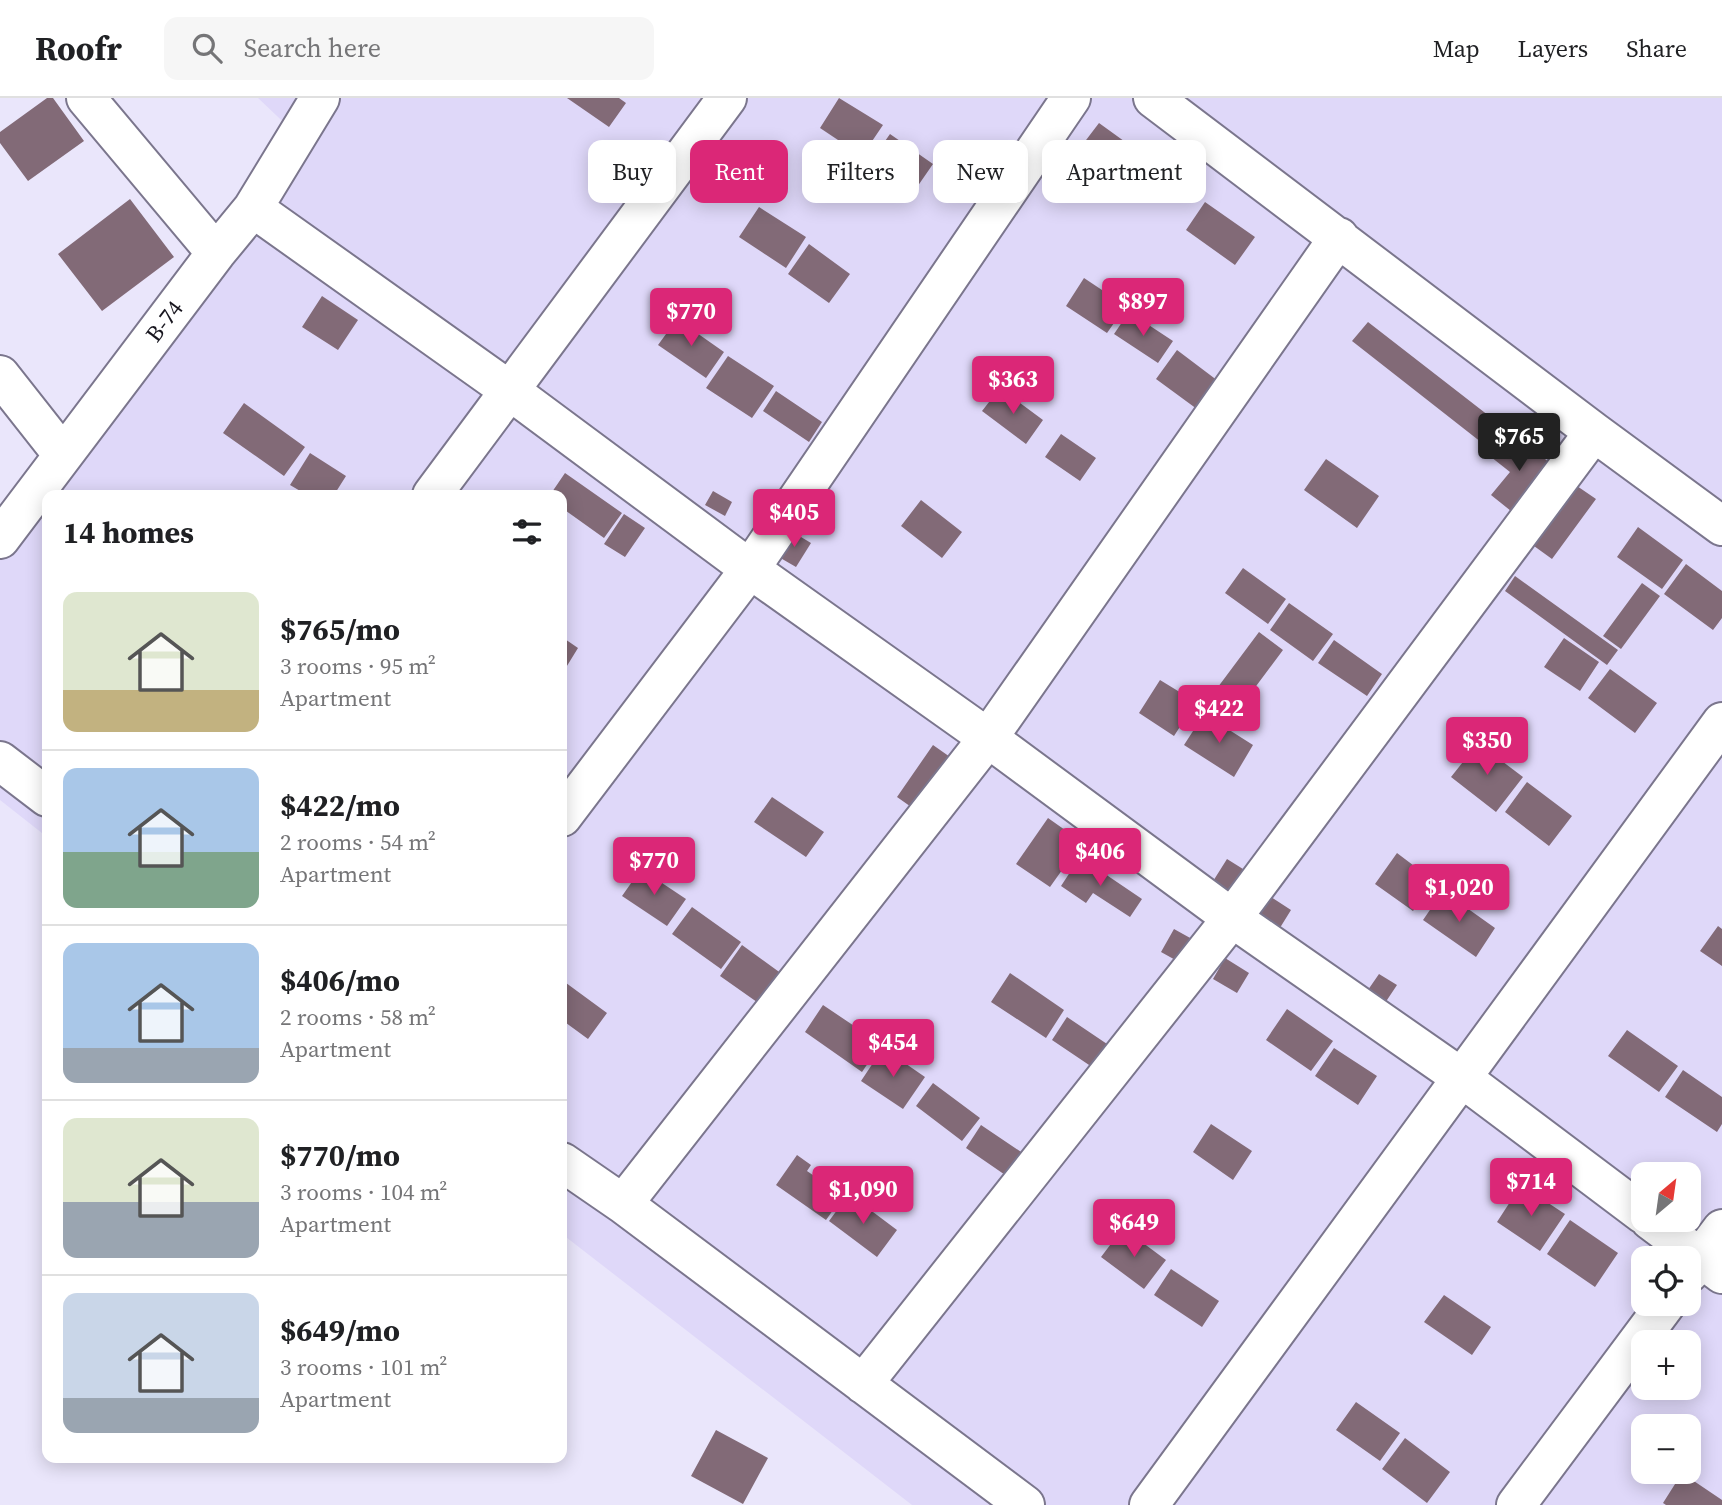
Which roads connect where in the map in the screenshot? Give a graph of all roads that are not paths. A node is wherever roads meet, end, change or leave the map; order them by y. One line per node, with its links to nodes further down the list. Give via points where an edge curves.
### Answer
1 (86, 98): 8 (street)
2 (320, 98): 6 (street, B-74)
3 (727, 98): 10 (street)
4 (1071, 98): 16 (street)
5 (1153, 98): 7 (street)
6 (253, 208): 8 (street, B-74); 10 (street)
7 (1339, 237): 11 (street); 18 (street)
8 (216, 253): 12 (street, B-74)
9 (0, 375): 12 (street)
10 (509, 390): 13 (street); 16 (street)
11 (1594, 432): 14 (street); 22 (street)
12 (63, 455): 15 (street, B-74)
13 (436, 490)
14 (1722, 526)
15 (0, 539)
16 (750, 569): 18 (street); 21 (street)
17 (1722, 722): 23 (street)
18 (988, 738): 22 (street); 25 (street)
19 (0, 761): 20 (street)
20 (42, 793)
21 (567, 810)
22 (1232, 919): 23 (street); 30 (street)
23 (1462, 1078): 26 (street); 32 (street)
24 (567, 1165): 25 (street)
25 (623, 1204): 30 (street)
26 (1631, 1205)
27 (1668, 1232): 28 (street)
28 (1708, 1258)
29 (1657, 1316): 33 (street)
30 (863, 1384): 31 (street)
31 (1025, 1505)
32 (1149, 1505)
33 (1516, 1505)

